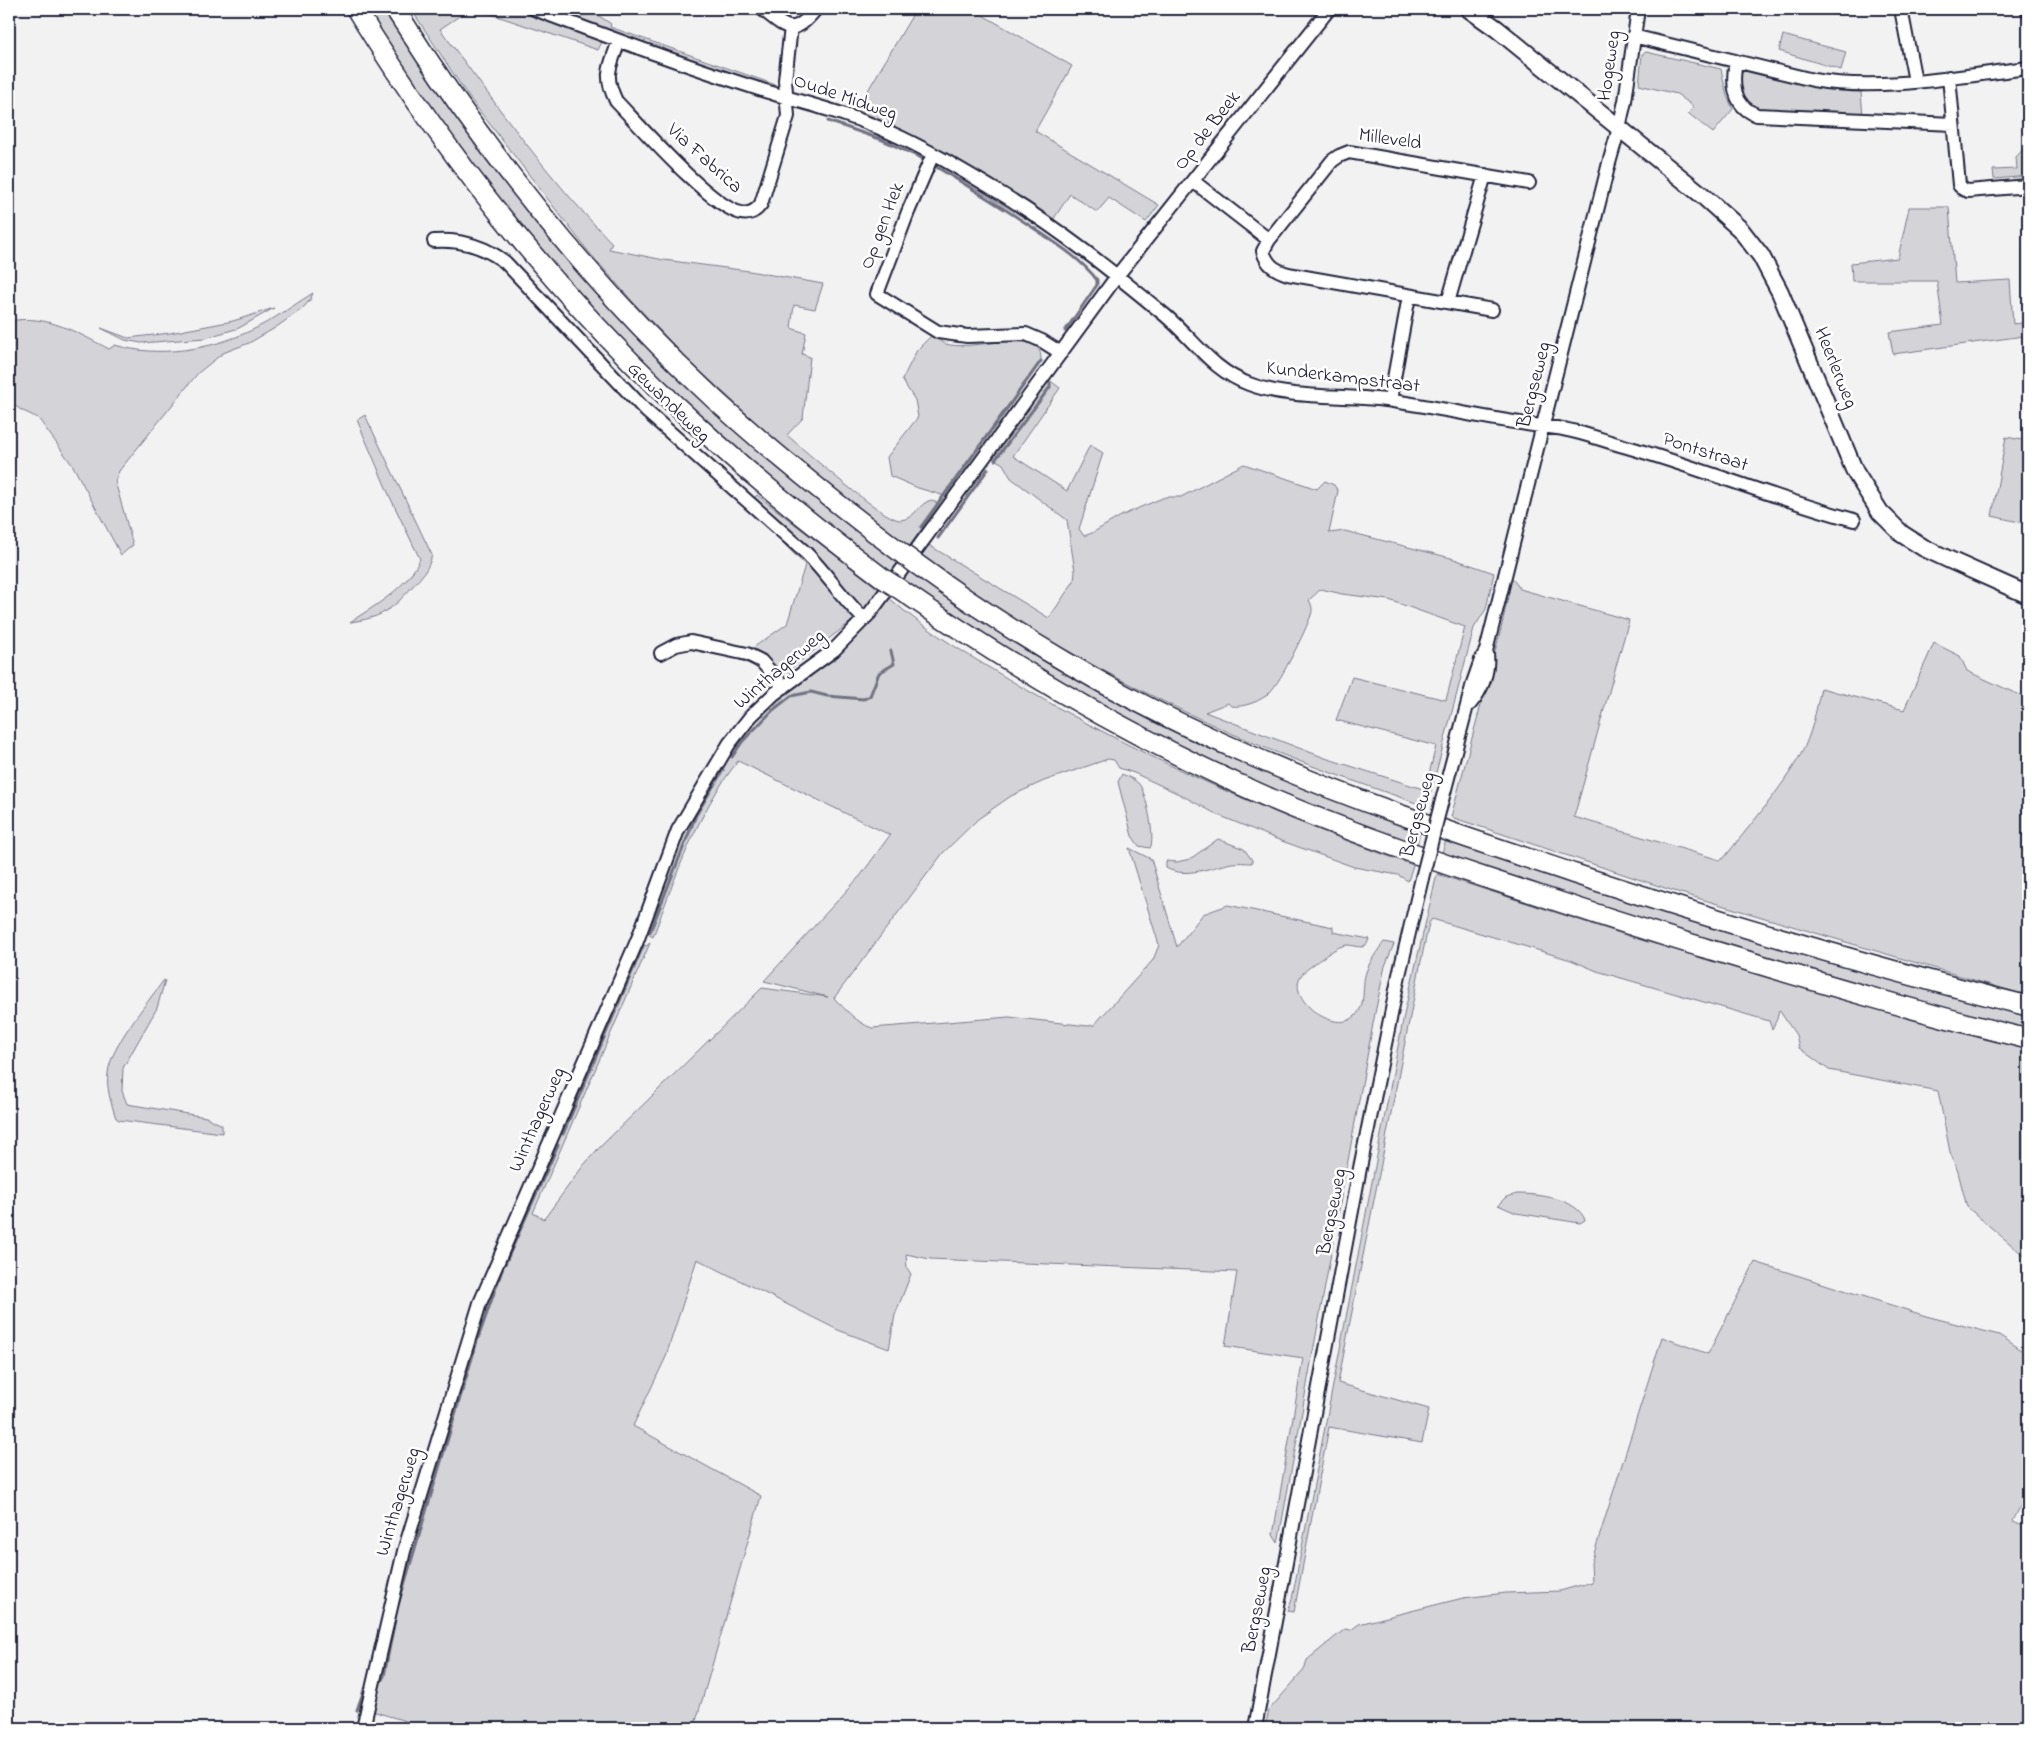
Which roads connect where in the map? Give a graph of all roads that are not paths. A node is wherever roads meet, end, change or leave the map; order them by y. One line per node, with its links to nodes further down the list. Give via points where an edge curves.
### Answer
1 (356, 9): 40 (highway, via 479,186 530,250 608,338 670,401 792,508 891,583 999,655 1091,710 1180,756 1275,800 1417,855 1824,984)
2 (395, 9): 39 (highway, via 444,85 554,230 713,398 854,517 984,611 1114,689 1302,778 1654,900 1841,956)
3 (534, 9): 12 (street, Oude Midweg)
4 (762, 9): 10 (street)
5 (816, 9): 10 (street, via 803,24)
6 (1329, 9): 22 (street, Op de Beek)
7 (1469, 9): 19 (main road, Heerlerweg)
8 (1638, 9): 11 (street, Hogeweg)
9 (1901, 9): 16 (street)
10 (791, 28): 17 (street, Via Fabrica)
11 (1633, 36): 13 (street); 19 (street, Hogeweg)
12 (619, 41): 17 (street, Oude Midweg); 17 (street, Via Fabrica, via 609,70 608,84 616,101 702,188 726,208 739,213 749,213 761,204 788,116)
13 (1736, 61): 16 (street, via 1839,85); 18 (street, via 1732,79 1735,93 1746,109 1757,115)
14 (2028, 68): 15 (street)
15 (1949, 77): 16 (street); 18 (street)
16 (1914, 81)
17 (786, 98): 20 (street, Oude Midweg, via 887,131)
18 (1953, 124): 24 (street, via 1962,189)
19 (1620, 128): 33 (street, Bergseweg); 35 (main road, Heerlerweg, via 1724,214 1760,256 1797,330 1855,472 1880,512 1902,534 1924,548)
20 (933, 154): 27 (street, Oude Midweg, via 1003,194); 31 (street, Op gen Hek, via 877,294 938,332 967,336 1026,334)
21 (1485, 175): 23 (street, Milleveld); 25 (street, Milleveld, via 1349,152 1332,161); 29 (street)
22 (1192, 181): 25 (street); 27 (street, Op de Beek)
23 (1528, 183)
24 (2028, 186)
25 (1269, 240): 28 (street, via 1263,251 1267,262 1278,271)
26 (434, 241): 36 (street, Gewandeweg, via 468,243 504,262 646,411 806,553)
27 (1117, 276): 31 (street); 32 (street, Kunderkampstraat, via 1170,320 1207,359 1242,381 1274,391)
28 (1409, 296): 29 (street); 32 (street)
29 (1448, 302): 30 (street)
30 (1492, 310)
31 (1061, 353): 36 (street)
32 (1390, 400): 33 (street, Kunderkampstraat)
33 (1543, 428): 34 (street, Pontstraat, via 1559,428 1682,463 1802,506); 42 (street, Bergseweg, bridge, via 1486,651 1480,660 1440,808 1399,975)
34 (1854, 520)
35 (2028, 595)
36 (864, 619): 38 (street, Winthagerweg, via 834,650)
37 (662, 652): 38 (street, via 691,642 748,654 761,661)
38 (784, 687): 41 (street, Winthagerweg, via 758,708 736,733 683,819 637,941 487,1284 404,1551)
39 (2028, 1006)
40 (2028, 1039)
41 (363, 1728)
42 (1255, 1728)

